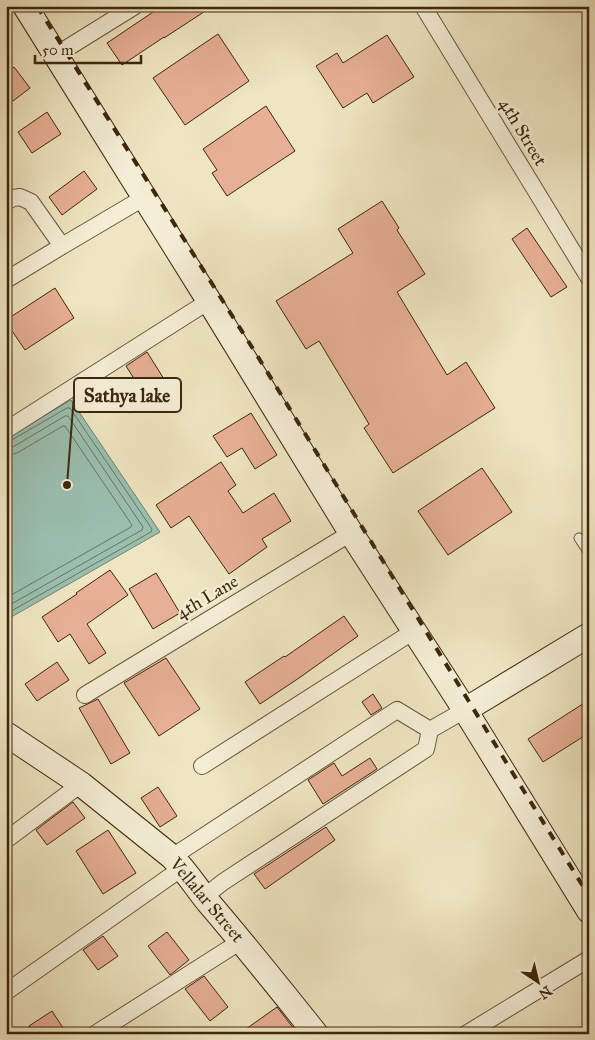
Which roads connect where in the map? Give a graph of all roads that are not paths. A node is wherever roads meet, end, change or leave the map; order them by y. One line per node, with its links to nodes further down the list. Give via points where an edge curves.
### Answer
1 (25, 6): 4 (street)
2 (135, 6): 4 (street)
3 (423, 6): 8 (street, 4th Street)
4 (56, 55): 5 (street)
5 (145, 197): 7 (street); 10 (street)
6 (6, 202): 7 (street, via 20,197 31,202)
7 (62, 246): 9 (street)
8 (589, 278)
9 (6, 280)
10 (210, 301): 11 (street); 12 (street)
11 (6, 430)
12 (351, 533): 15 (street); 17 (street, 4th Lane)
13 (580, 538): 14 (lane)
14 (589, 553)
15 (414, 631): 18 (street); 21 (street)
16 (589, 635): 18 (street)
17 (85, 694)
18 (465, 710): 19 (street); 26 (street)
19 (430, 730): 24 (street, via 397,710); 25 (street, via 426,749)
20 (6, 734): 22 (street, Vellalar Street)
21 (202, 766)
22 (81, 784): 23 (street); 24 (street, Vellalar Street)
23 (6, 840)
24 (177, 862): 25 (street, Vellalar Street); 29 (street)
25 (204, 897): 27 (street, Vellalar Street)
26 (589, 911)
27 (241, 940): 30 (street); 31 (street, Vellalar Street)
28 (589, 958): 32 (street)
29 (6, 992)
30 (95, 1034)
31 (316, 1034)
32 (466, 1034)

